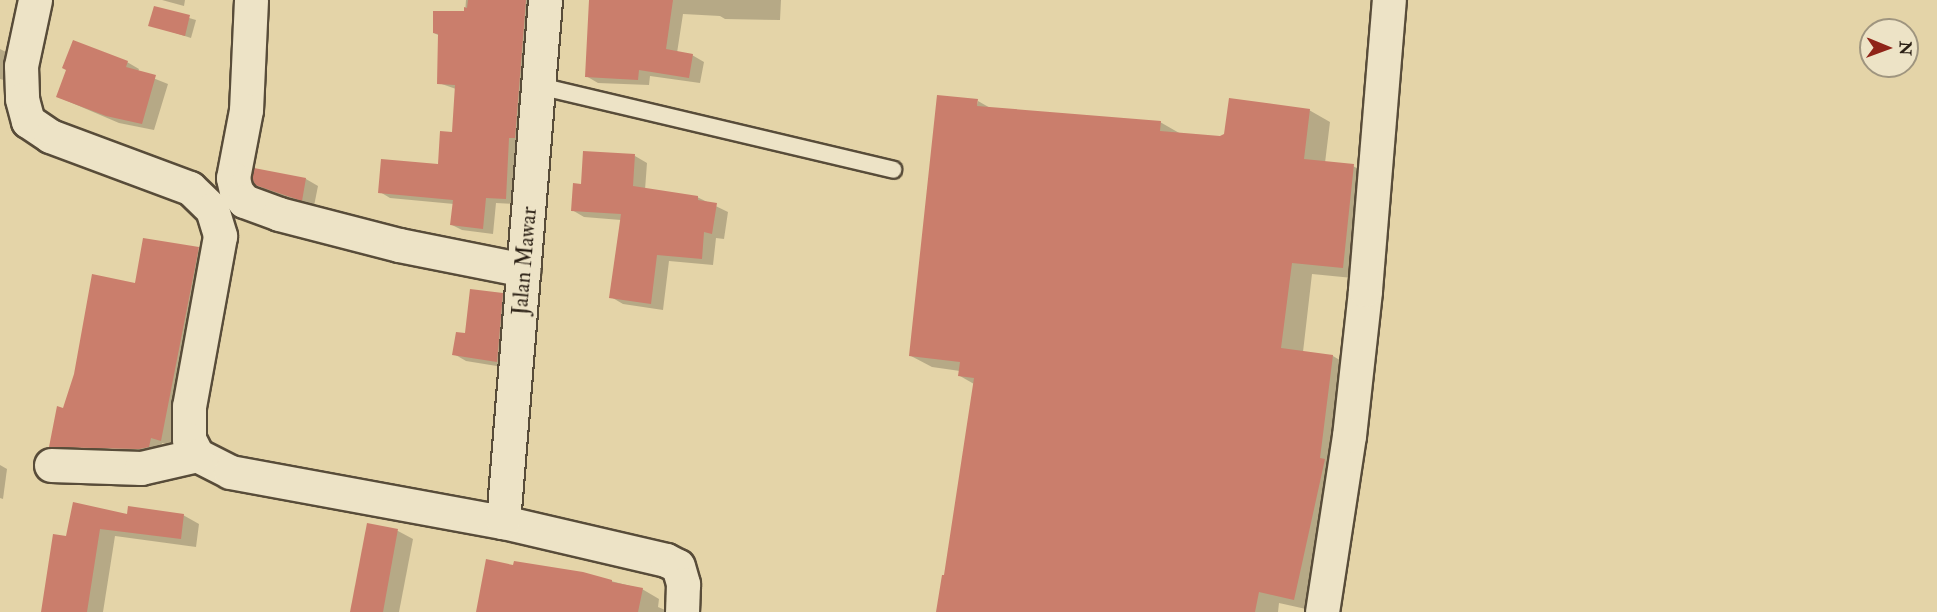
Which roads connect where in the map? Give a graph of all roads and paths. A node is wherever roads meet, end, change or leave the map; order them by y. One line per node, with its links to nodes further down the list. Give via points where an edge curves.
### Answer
1 (35, 0): 8 (street, via 21,66 21,99 28,121 50,136 190,188 212,209 220,236 189,406 189,439)
2 (251, 0): 7 (street, via 246,110 233,178 244,201 279,214 399,244)
3 (545, 0): 5 (street, Jalan Mawar)
4 (1389, 0): 12 (street, via 1364,302 1349,436)
5 (538, 87): 6 (lane); 7 (street, Jalan Mawar)
6 (893, 170)
7 (524, 270): 10 (street, Jalan Mawar)
8 (197, 455): 9 (street, via 141,468); 10 (street, via 230,472)
9 (51, 465)
10 (503, 522): 11 (street, via 678,566)
11 (682, 612)
12 (1322, 612)

